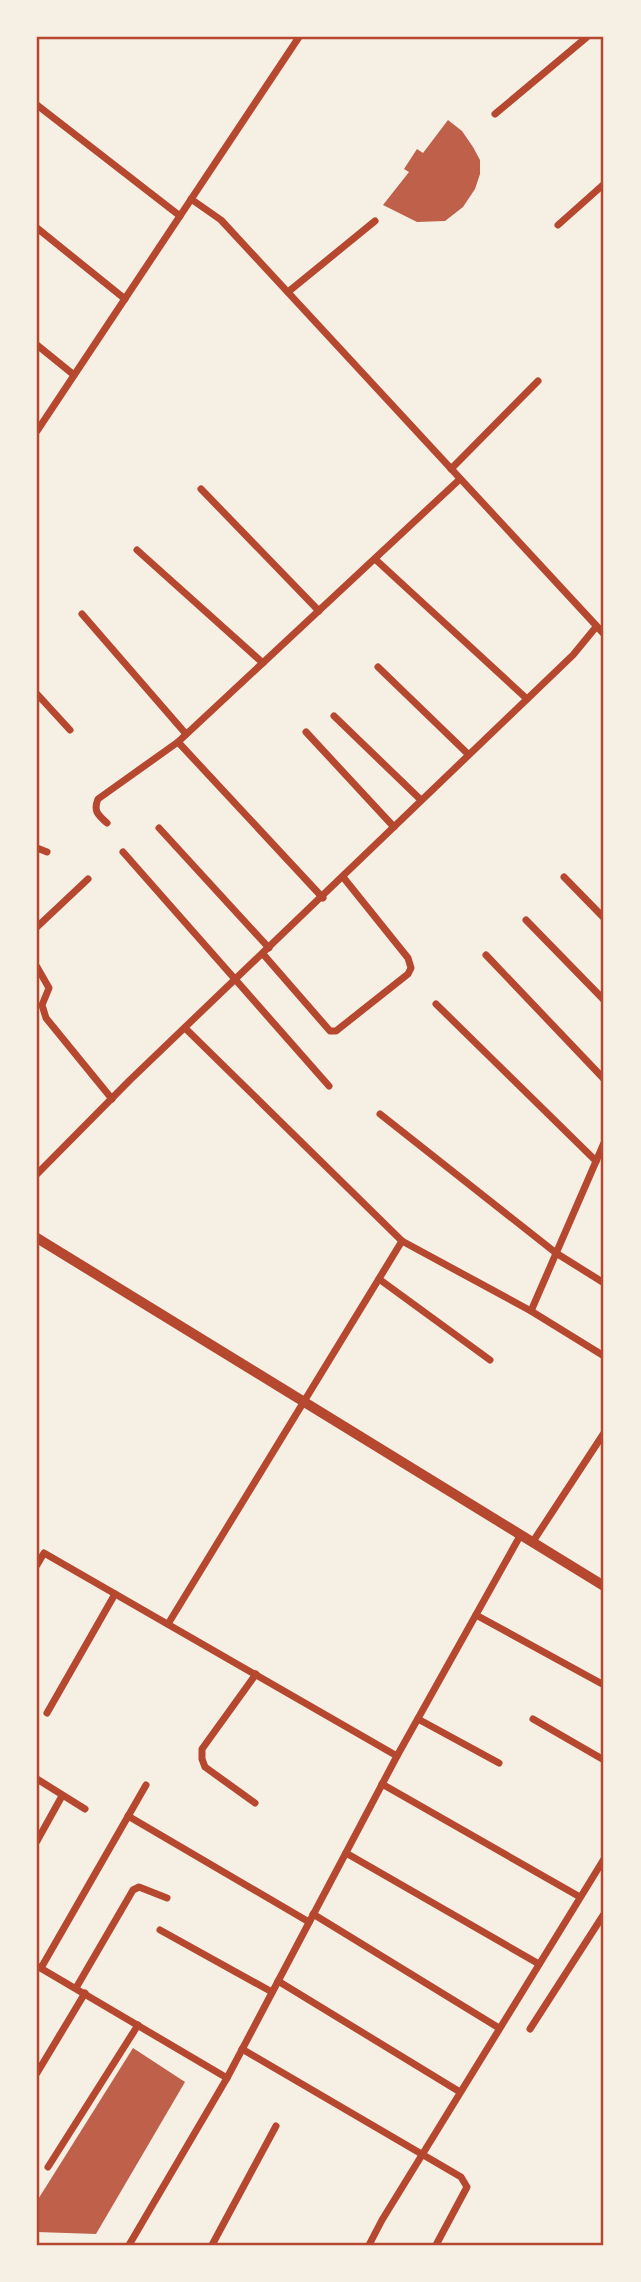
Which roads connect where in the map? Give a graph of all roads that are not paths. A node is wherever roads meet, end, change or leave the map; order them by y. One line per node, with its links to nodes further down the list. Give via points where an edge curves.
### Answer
1 (299, 37): 6 (street)
2 (587, 37): 4 (street)
3 (37, 105): 7 (street)
4 (495, 114)
5 (604, 184): 9 (street)
6 (191, 199): 7 (street); 11 (street, via 220,220)
7 (180, 216): 12 (street)
8 (375, 221): 11 (street)
9 (558, 225)
10 (37, 228): 12 (street)
11 (288, 292): 17 (street)
12 (125, 299): 14 (street)
13 (37, 345): 14 (street)
14 (74, 375): 16 (street)
15 (538, 381): 17 (street)
16 (37, 431)
17 (451, 469): 18 (street)
18 (460, 479): 21 (street); 24 (street)
19 (201, 489): 22 (street)
20 (137, 550): 26 (street)
21 (374, 559): 22 (street); 29 (street)
22 (319, 611): 26 (street)
23 (82, 614): 33 (street)
24 (596, 627): 25 (street); 29 (street)
25 (604, 634)
26 (263, 663): 33 (street)
27 (378, 667): 35 (street)
28 (37, 694): 31 (street)
29 (527, 699): 35 (street)
30 (334, 716): 36 (street)
31 (70, 730)
32 (306, 732): 38 (street)
33 (186, 734): 34 (street)
34 (178, 742): 37 (street, via 98,799 96,813); 46 (street)
35 (468, 754): 36 (street)
36 (421, 800): 38 (street)
37 (107, 823)
38 (394, 827): 43 (street)
39 (159, 828): 50 (street)
40 (37, 848): 41 (street)
41 (47, 852)
42 (123, 852): 53 (street)
43 (343, 877): 46 (street); 50 (street, via 408,958 408,974 336,1031 330,1031)
44 (564, 877): 47 (street)
45 (88, 879): 49 (street)
46 (323, 898): 50 (street)
47 (604, 918)
48 (526, 920): 54 (street)
49 (37, 927)
50 (267, 951): 53 (street)
51 (486, 955): 57 (street)
52 (37, 967): 59 (street, via 49,988 42,1006 46,1018)
53 (236, 979): 56 (street); 58 (street)
54 (604, 1000)
55 (436, 1004): 62 (street)
56 (185, 1028): 59 (street); 65 (street)
57 (604, 1079)
58 (329, 1086)
59 (112, 1098): 63 (street)
60 (380, 1114): 66 (street)
61 (604, 1143): 62 (street)
62 (596, 1161): 66 (street)
63 (37, 1174)
64 (37, 1238): 72 (main road)
65 (402, 1241): 67 (street); 69 (street)
66 (556, 1253): 68 (street); 69 (street)
67 (379, 1279): 71 (street); 72 (street)
68 (604, 1283)
69 (531, 1311): 70 (street)
70 (604, 1356)
71 (490, 1360)
72 (302, 1402): 74 (main road); 80 (street)
73 (604, 1433): 75 (street)
74 (520, 1536): 75 (main road); 79 (street)
75 (532, 1542): 77 (main road)
76 (37, 1565): 78 (street, via 44,1553)
77 (604, 1587)
78 (115, 1594): 80 (street); 83 (street)
79 (476, 1615): 82 (street); 85 (street)
80 (168, 1624): 81 (street)
81 (256, 1674): 86 (street); 93 (street, via 202,1749 205,1767)
82 (604, 1685)
83 (47, 1713)
84 (533, 1718): 87 (street)
85 (418, 1719): 86 (street); 88 (street)
86 (397, 1756): 90 (street)
87 (604, 1760)
88 (499, 1763)
89 (37, 1779): 92 (street)
90 (382, 1784): 97 (street); 102 (street)
91 (146, 1785): 95 (street)
92 (62, 1796): 94 (street); 96 (street)
93 (255, 1803)
94 (85, 1810)
95 (128, 1816): 105 (street); 108 (street)
96 (37, 1841)
97 (346, 1853): 103 (street); 107 (street)
98 (604, 1859): 99 (street)
99 (595, 1874): 100 (street); 102 (street)
100 (604, 1880)
101 (167, 1898): 110 (street, via 139,1887 133,1890)
102 (580, 1898): 107 (street)
103 (313, 1914): 105 (street); 114 (street)
104 (604, 1914): 115 (street)
105 (309, 1922): 109 (street)
106 (160, 1930): 111 (street)
107 (539, 1964): 114 (street)
108 (39, 1967): 110 (street)
109 (278, 1981): 111 (street); 119 (street)
110 (76, 1988): 112 (street)
111 (272, 1992): 116 (street)
112 (85, 1993): 113 (street); 117 (street)
113 (138, 2025): 118 (street); 122 (street)
114 (499, 2028): 119 (street)
115 (530, 2029)
116 (242, 2049): 118 (street); 121 (street)
117 (37, 2073)
118 (227, 2078): 123 (street)
119 (460, 2092): 121 (street)
120 (276, 2126): 124 (street)
121 (423, 2153): 125 (street); 126 (street, via 461,2177 467,2187)
122 (48, 2167)
123 (129, 2245)
124 (212, 2245)
125 (369, 2245)
126 (436, 2245)

